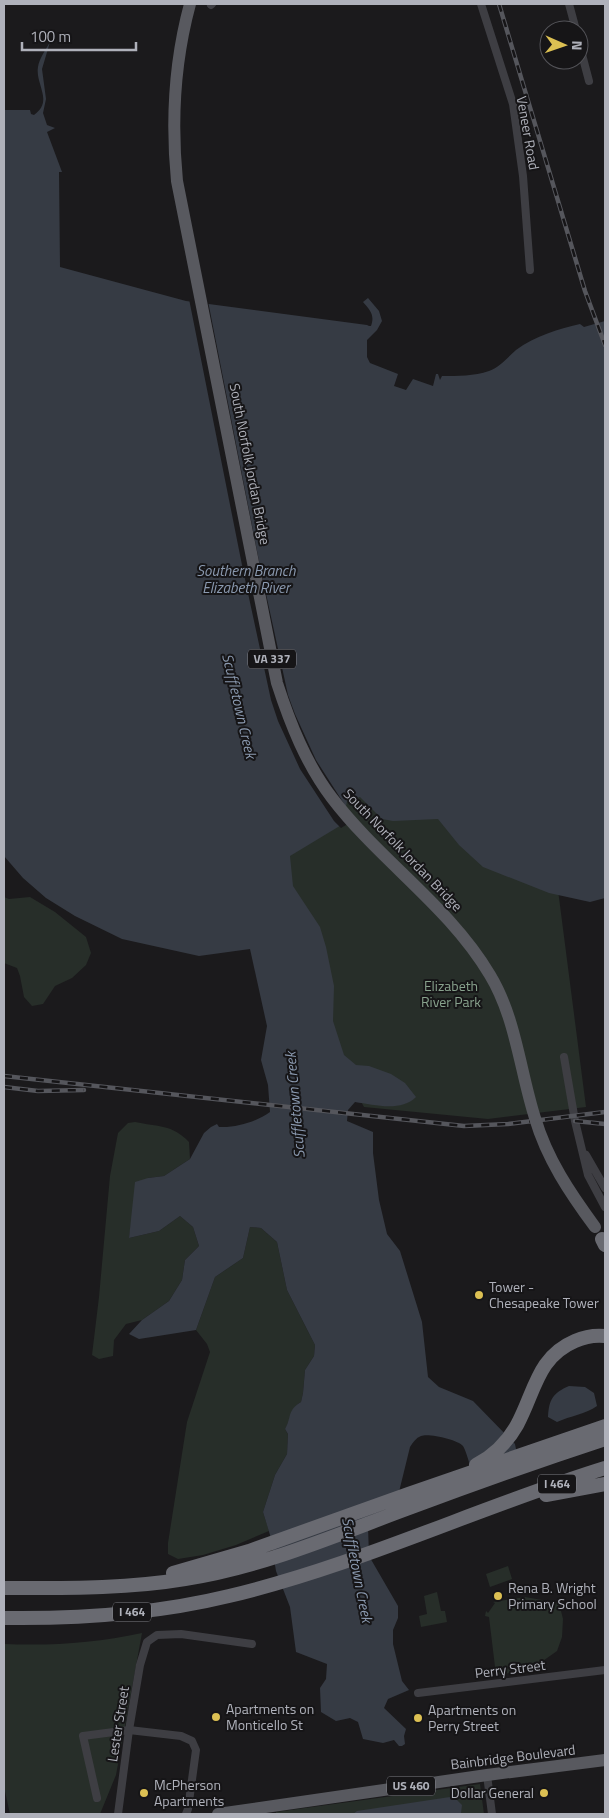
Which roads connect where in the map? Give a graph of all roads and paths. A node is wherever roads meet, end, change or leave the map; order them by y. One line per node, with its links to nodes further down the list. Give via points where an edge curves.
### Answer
1 (190, 4): 12 (main road, South Norfolk Jordan Bridge / VA 337, bridge, via 182,31 174,95 177,181 277,682 289,719 331,796 452,923 490,976 503,1000 512,1028 542,1140 561,1179)
2 (481, 4): 7 (street, Veneer Road, via 512,104 523,176)
3 (569, 4): 4 (street)
4 (573, 20)
5 (586, 70): 6 (street)
6 (589, 81)
7 (530, 270)
8 (564, 1057): 9 (street, via 575,1121)
9 (584, 1151): 10 (street); 11 (street, via 588,1174)
10 (605, 1188)
11 (605, 1207)
12 (604, 1241)
13 (605, 1336): 19 (highway, via 583,1338 557,1351 542,1370 507,1439 489,1458)
14 (605, 1426): 16 (highway)
15 (605, 1439): 16 (highway, I 464)
16 (539, 1455): 19 (highway, I 464)
17 (605, 1468): 20 (highway, I 464)
18 (605, 1484): 20 (highway)
19 (450, 1486): 21 (highway, I 464, via 301,1549 250,1558 186,1579 74,1588)
20 (510, 1501): 22 (highway, I 464, via 316,1572 212,1600 122,1614)
21 (4, 1588)
22 (4, 1618)
23 (252, 1644): 26 (street, Lester Street, via 181,1634 157,1635 149,1640 140,1664)
24 (605, 1670): 25 (street, Perry Street)
25 (418, 1693)
26 (129, 1730): 29 (street, via 83,1736); 31 (street, Lester Street); 32 (street, via 182,1736 194,1743 196,1753)
27 (605, 1760): 28 (main road, Bainbridge Boulevard / US 460)
28 (487, 1775): 30 (main road, Bainbridge Boulevard / US 460); 34 (street)
29 (96, 1798)
30 (268, 1810): 33 (main road, Bainbridge Boulevard / US 460)
31 (118, 1814)
32 (186, 1814)
33 (218, 1814)
34 (492, 1814)

